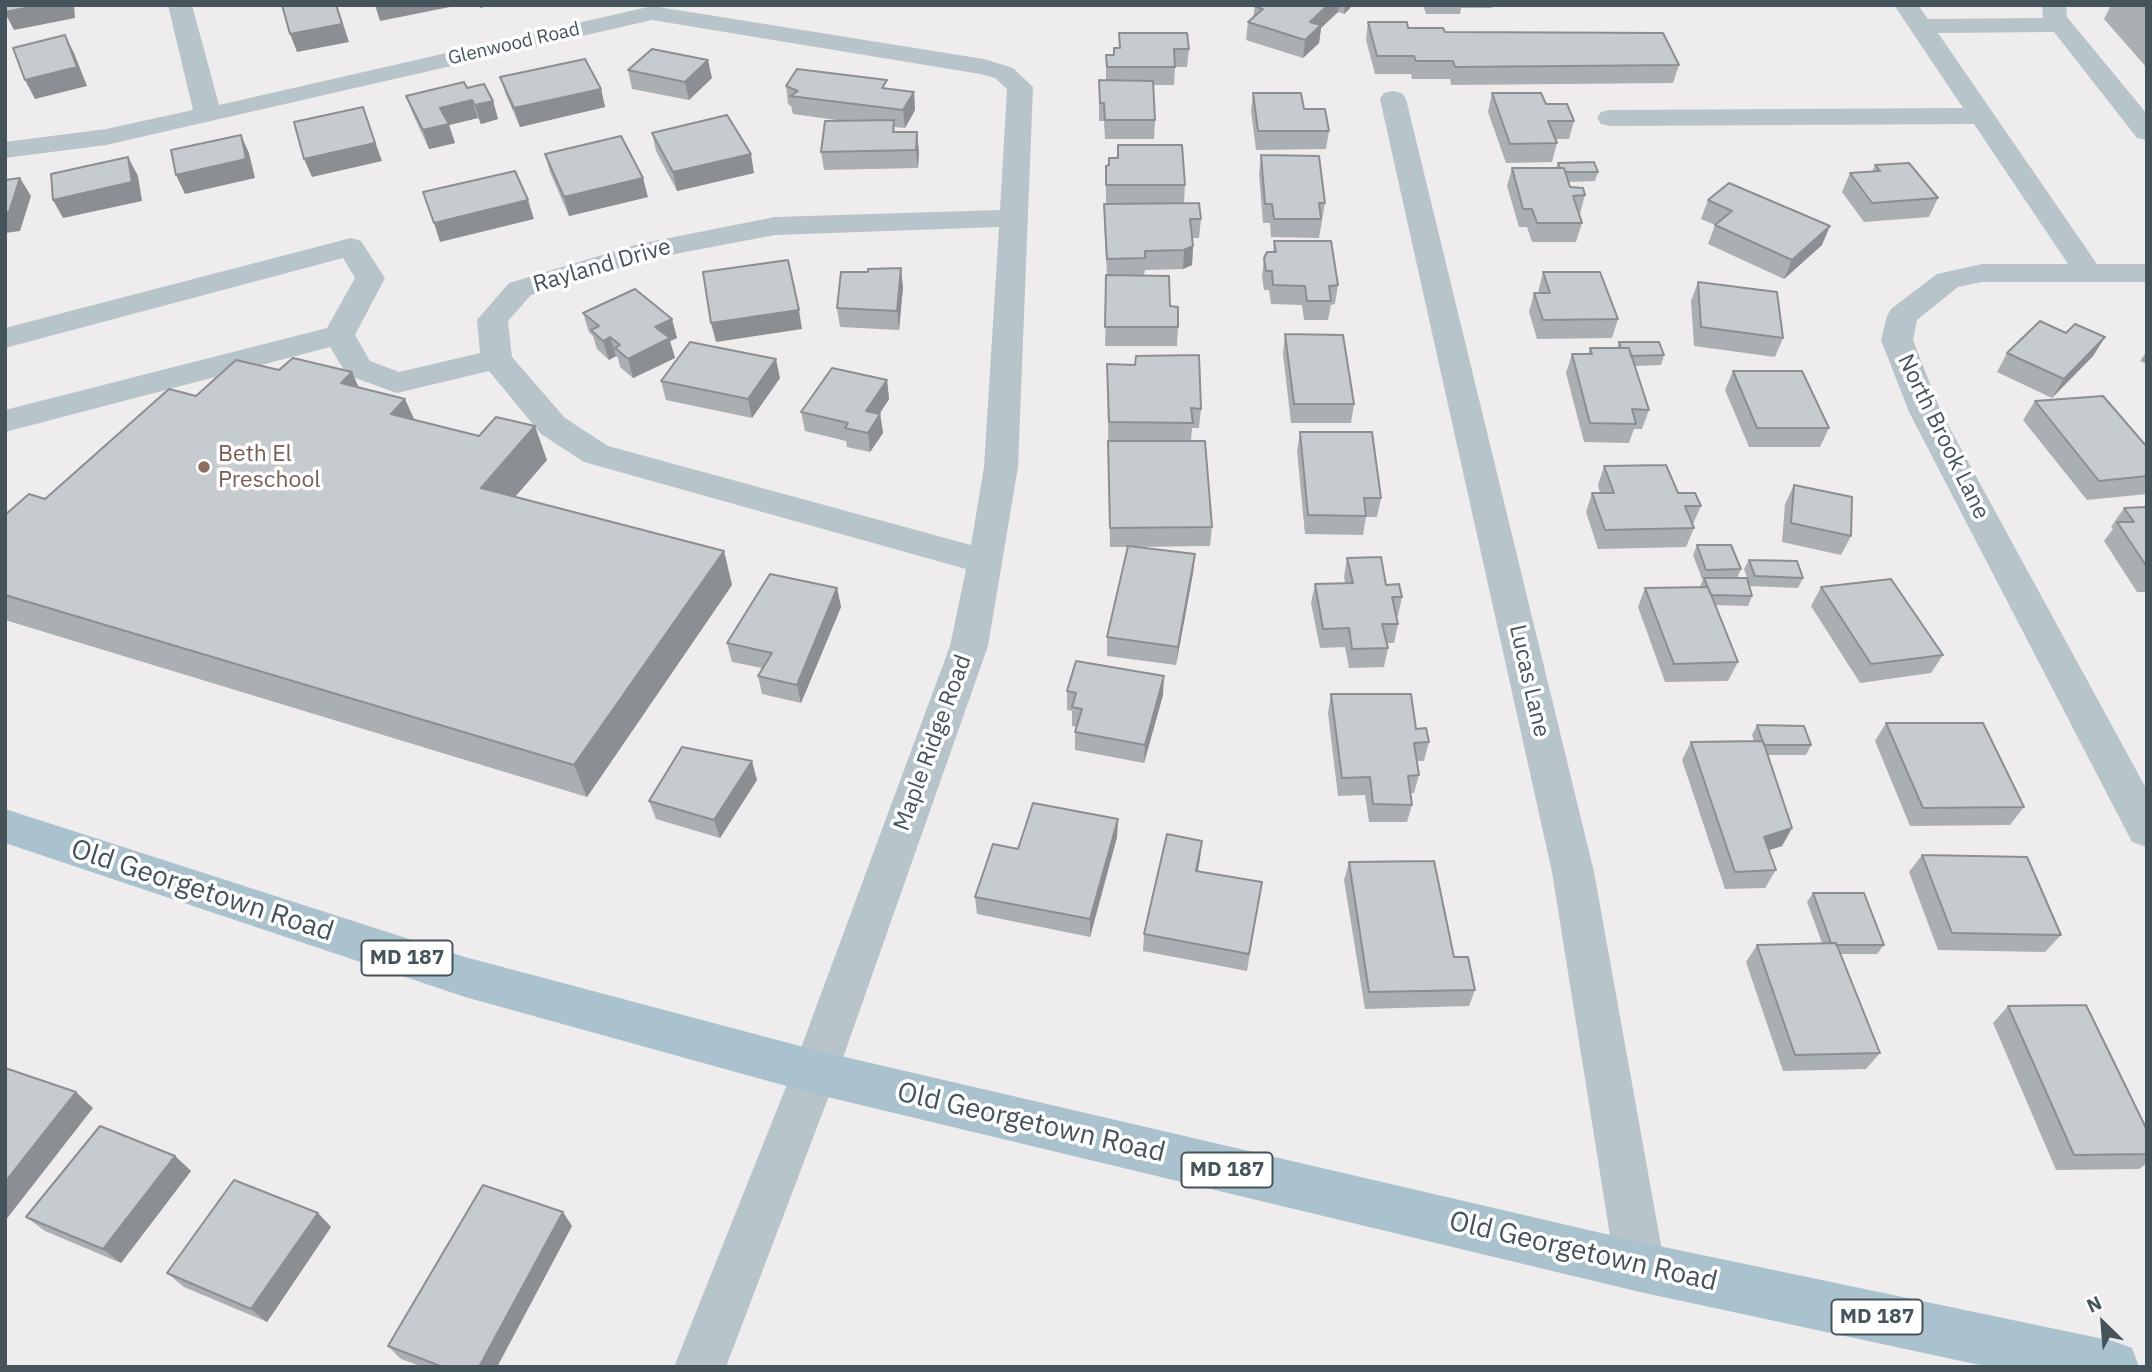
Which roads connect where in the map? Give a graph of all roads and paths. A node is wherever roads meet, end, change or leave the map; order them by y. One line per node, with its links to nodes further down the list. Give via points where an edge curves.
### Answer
1 (180, 5): 7 (street)
2 (650, 9): 5 (street, Glenwood Road, via 984,67 1004,73); 7 (street, Glenwood Road)
3 (1913, 15): 4 (street); 8 (street)
4 (2057, 15): 10 (street)
5 (1020, 87): 12 (street, Maple Ridge Road)
6 (1393, 99): 23 (street, Lucas Lane, via 1573,872)
7 (208, 115): 11 (street, Glenwood Road)
8 (1981, 116): 9 (street); 13 (street)
9 (1610, 118)
10 (2147, 132)
11 (5, 150)
12 (1014, 218): 17 (street, Rayland Drive, via 775,226 649,250 520,289 492,320); 19 (street, Maple Ridge Road, via 1001,467)
13 (2088, 272): 14 (street, North Brook Lane); 21 (street, North Brook Lane, via 1982,274 1948,280 1902,316 1897,340 1926,412)
14 (2147, 273)
15 (339, 335): 16 (street, via 370,278 351,247); 17 (street, via 358,368 397,383); 18 (street)
16 (5, 338)
17 (496, 359): 19 (street, via 553,426 596,454)
18 (5, 421)
19 (986, 562): 22 (street, Maple Ridge Road, via 969,646)
20 (5, 826): 22 (main road, Old Georgetown Road / MD 187, via 465,977)
21 (2147, 830)
22 (815, 1072): 23 (main road, Old Georgetown Road / MD 187); 24 (street, Maple Ridge Road)
23 (1640, 1267): 25 (main road, Old Georgetown Road / MD 187)
24 (700, 1367)
25 (2113, 1367)

